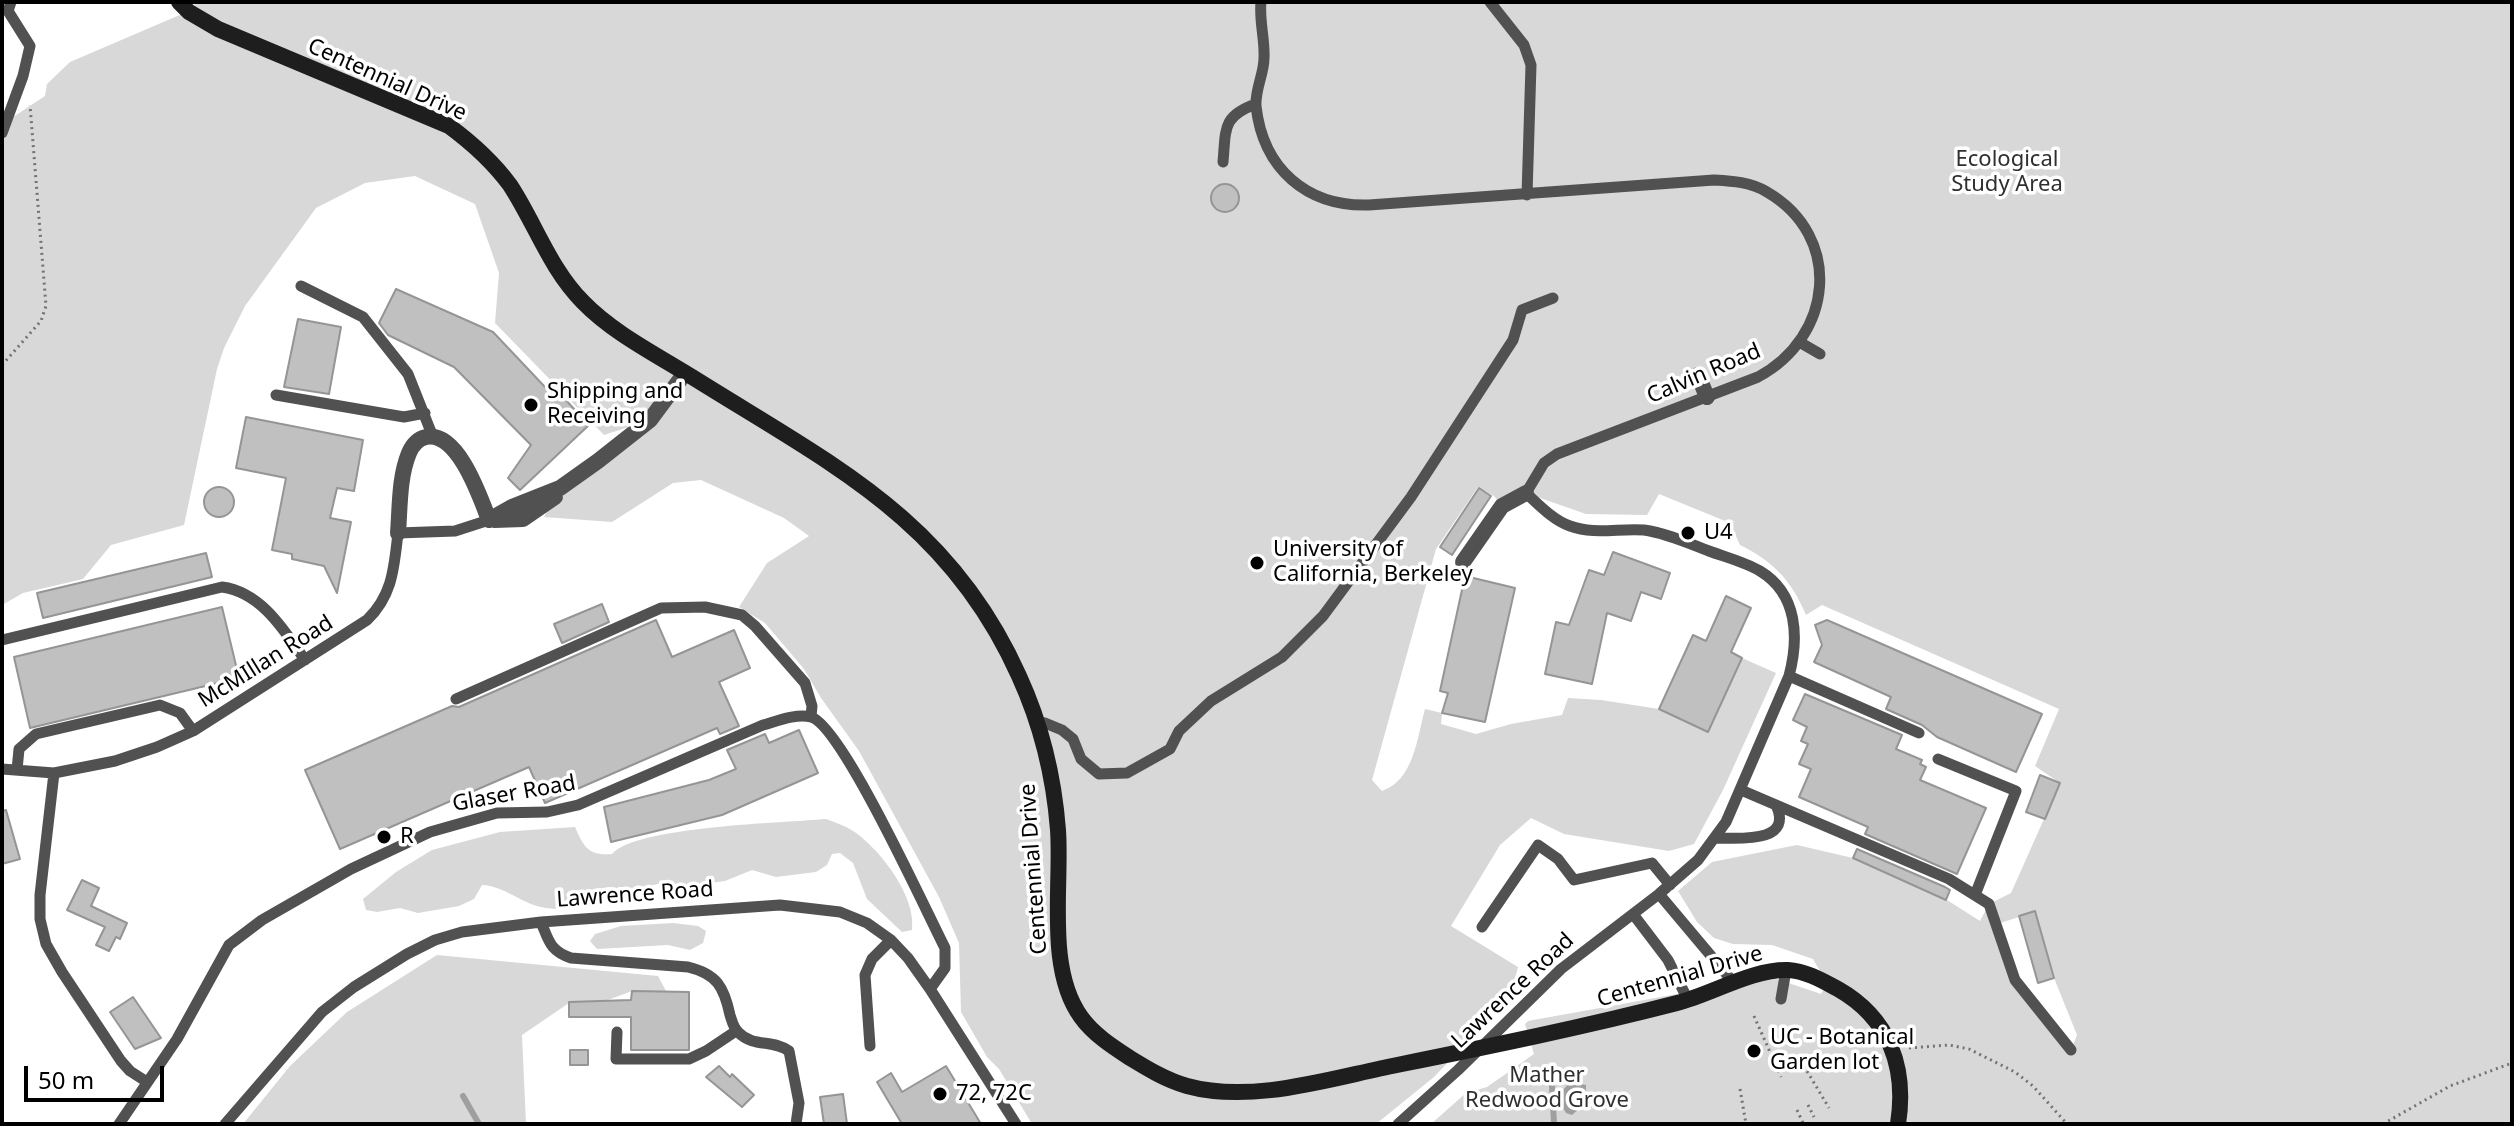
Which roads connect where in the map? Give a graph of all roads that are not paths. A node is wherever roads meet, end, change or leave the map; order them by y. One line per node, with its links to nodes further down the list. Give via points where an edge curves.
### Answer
1 (179, 2): 13 (street, Centennial Drive, via 230,35 449,126 510,186 586,306)
2 (1261, 2): 5 (lane, Calvin Road, via 1265,59)
3 (1490, 2): 8 (lane, via 1524,45 1531,65)
4 (7, 9): 6 (lane, via 30,46)
5 (1256, 104): 7 (lane, via 1230,118); 8 (lane, Calvin Road, via 1282,171 1323,200 1358,205)
6 (2, 133)
7 (1223, 162)
8 (1527, 195): 11 (lane, Calvin Road, via 1714,180 1741,182 1767,192 1788,208 1814,247 1820,288 1817,309)
9 (301, 286): 17 (lane, via 363,317 408,374)
10 (1553, 298): 28 (lane, via 1522,310 1513,340 1411,497 1323,616 1282,657 1221,694 1179,731 1170,749 1127,773 1099,774 1081,759 1073,739)
11 (1801, 343): 12 (lane); 16 (lane, Calvin Road, via 1774,369)
12 (1820, 354)
13 (685, 373): 20 (street, via 650,420 560,488 555,499 523,519); 28 (street, Centennial Drive, via 862,484 931,543 990,621)
14 (1698, 375): 16 (street)
15 (276, 395): 17 (lane, via 404,417)
16 (1707, 397): 19 (lane, Calvin Road, via 1557,454 1544,463)
17 (425, 413): 18 (lane)
18 (433, 437): 20 (street, via 461,459); 21 (street, via 420,439 407,456)
19 (1526, 493): 22 (street, via 1502,506); 25 (lane, via 1568,525 1663,534 1762,572 1788,603 1795,621)
20 (489, 520): 21 (lane, via 455,531)
21 (398, 533): 24 (lane, McMIllan Road, via 391,585 382,603 352,632)
22 (1463, 562)
23 (2, 640): 24 (lane, via 222,587 250,596)
24 (305, 660): 29 (lane, McMIllan Road)
25 (1789, 676): 30 (lane); 35 (lane)
26 (456, 699): 27 (lane, via 661,608 705,607 742,615 755,626 805,683)
27 (811, 717): 47 (lane, via 834,739 862,785 945,948 945,968); 54 (lane, Glaser Road, via 763,725 578,805 475,817 351,869 229,945)
28 (1037, 722): 49 (street, Centennial Drive, via 1058,827 1058,944 1070,996 1096,1034 1162,1077 1189,1087 1256,1092 1583,1027)
29 (193, 731): 33 (lane, via 180,713 160,705 36,734 19,749); 34 (lane, McMIllan Road, via 115,761)
30 (1919, 733)
31 (1938, 759): 40 (lane, via 2016,791)
32 (2, 769): 33 (lane, McMIllan Road)
33 (17, 770): 34 (lane, McMIllan Road)
34 (54, 773): 54 (lane, via 40,895 46,944 121,1061)
35 (1741, 790): 36 (lane); 37 (lane)
36 (1776, 805): 37 (lane, via 1778,821 1767,835); 40 (lane, via 1937,873)
37 (1716, 838): 38 (lane)
38 (1670, 885): 39 (lane); 43 (lane, via 1652,863 1574,880 1538,845)
39 (1659, 894): 41 (lane, Lawrence Road); 46 (lane)
40 (1975, 895): 53 (lane, via 1989,904 2015,980)
41 (1633, 914): 49 (lane, via 1668,960); 59 (lane, Lawrence Road, via 1561,969)
42 (541, 922): 44 (lane, Lawrence Road, via 780,905 840,912); 50 (lane, via 558,954 688,967 716,978); 56 (lane, Lawrence Road, via 435,940 354,987 298,1037)
43 (1482, 927)
44 (891, 940): 47 (lane, Lawrence Road); 52 (lane, via 865,975)
45 (1786, 970): 46 (street, Centennial Drive); 48 (lane); 60 (street, Centennial Drive, via 1827,983 1868,1010 1884,1030 1900,1075)
46 (1733, 982): 49 (street, Centennial Drive)
47 (930, 989): 58 (lane, Lawrence Road)
48 (1781, 999)
49 (1688, 1000)
50 (736, 1031): 51 (lane, via 689,1059 616,1059); 57 (lane, via 750,1041 789,1051 799,1103)
51 (617, 1032)
52 (870, 1046)
53 (2071, 1050)
54 (147, 1082): 55 (lane, Glaser Road)
55 (119, 1124)
56 (225, 1124)
57 (796, 1124)
58 (1016, 1124)
59 (1398, 1124)
60 (1898, 1124)

